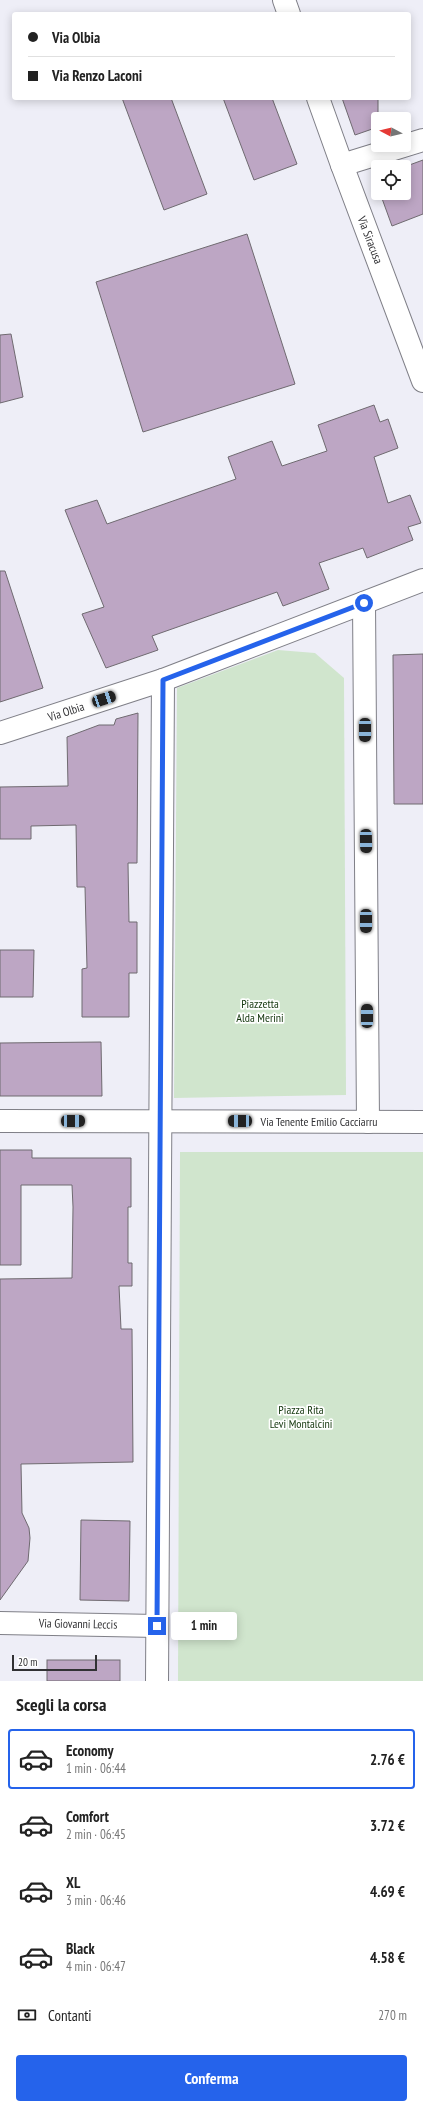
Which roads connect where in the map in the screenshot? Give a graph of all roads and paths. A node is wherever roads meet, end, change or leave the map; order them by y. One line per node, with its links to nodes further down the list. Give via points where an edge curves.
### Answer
1 (284, 0): 2 (street)
2 (288, 12)
3 (319, 100): 5 (street, Via Siracusa)
4 (423, 140): 5 (street)
5 (342, 165): 6 (street, Via Siracusa)
6 (423, 381)
7 (423, 580): 8 (street, Via Olbia)
8 (364, 603): 9 (street, Via Olbia); 13 (street)
9 (163, 680): 10 (street, Via Olbia); 11 (street)
10 (0, 733)
11 (161, 1120): 12 (street, Via Tenente Emilio Cacciarru); 13 (street, Via Tenente Emilio Cacciarru); 16 (street)
12 (0, 1121)
13 (368, 1122): 14 (street, Via Tenente Emilio Cacciarru)
14 (423, 1122)
15 (0, 1623): 16 (street, Via Giovanni Leccis)
16 (157, 1626): 17 (street)
17 (157, 1681)

